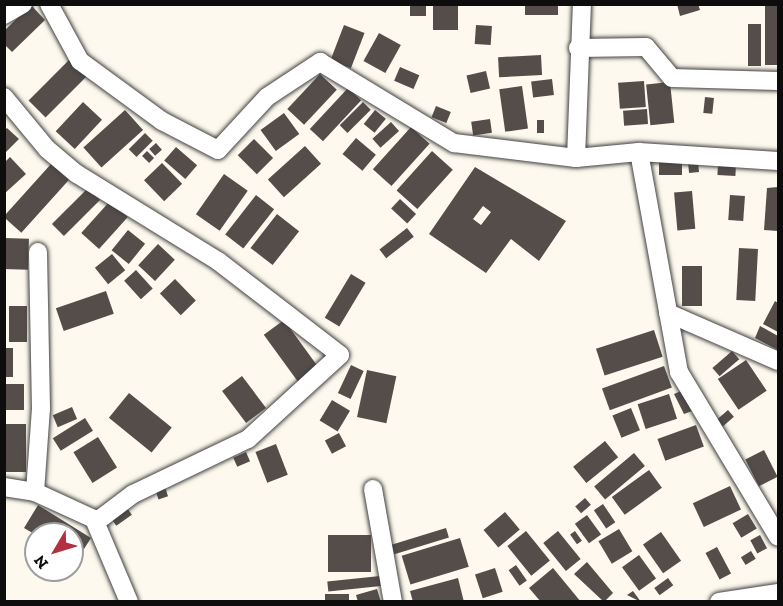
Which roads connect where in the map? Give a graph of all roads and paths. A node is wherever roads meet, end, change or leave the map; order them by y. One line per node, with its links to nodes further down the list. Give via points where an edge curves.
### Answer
1 (22, 4): 4 (street)
2 (49, 4): 9 (street, via 80,61 162,121 218,150 267,97 320,62 454,143)
3 (582, 4): 5 (street)
4 (4, 15)
5 (578, 48): 6 (street, via 646,47 672,78); 9 (street)
6 (778, 81)
7 (4, 96): 17 (street, via 47,148 77,174 218,261 340,355 248,439 133,495)
8 (639, 152): 9 (street); 10 (street); 12 (street)
9 (576, 158)
10 (778, 161)
11 (38, 252): 16 (street, via 41,409)
12 (668, 313): 13 (street); 18 (street, via 679,372)
13 (778, 361)
14 (4, 487): 16 (street)
15 (373, 489): 21 (street)
16 (35, 492): 17 (street)
17 (96, 522): 20 (street)
18 (778, 537)
19 (778, 593): 22 (street)
20 (129, 602)
21 (393, 602)
22 (719, 602)

